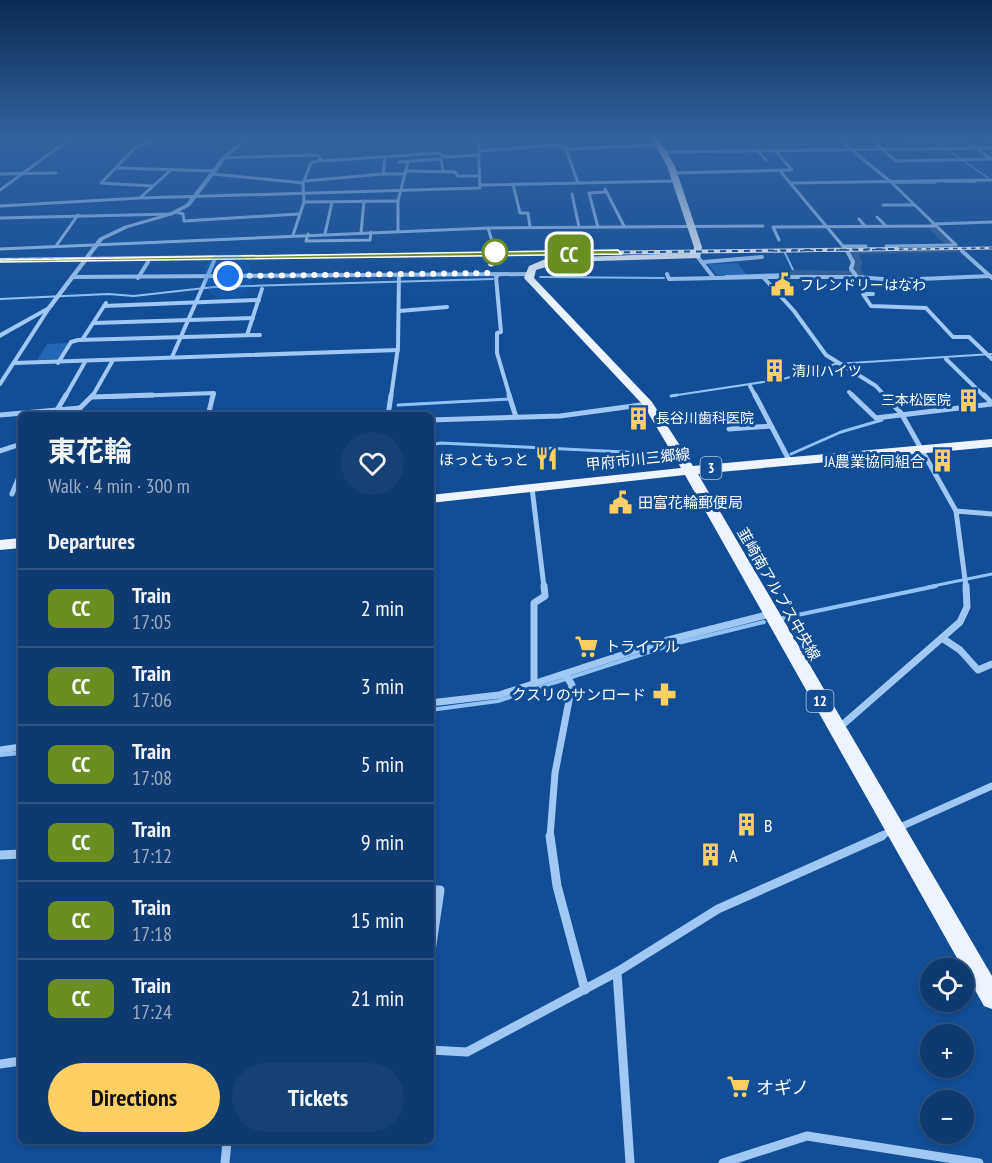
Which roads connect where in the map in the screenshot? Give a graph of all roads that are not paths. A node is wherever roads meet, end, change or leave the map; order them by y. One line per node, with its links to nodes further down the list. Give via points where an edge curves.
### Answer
1 (146, 192): 14 (street)
2 (199, 192): 13 (street)
3 (299, 192): 13 (street)
4 (305, 192): 17 (street)
5 (401, 192): 16 (street)
6 (515, 192): 39 (street, via 520,213 528,213)
7 (601, 192): 32 (street, via 589,193)
8 (606, 192): 33 (street)
9 (680, 192): 34 (main road)
10 (798, 192): 36 (street)
11 (901, 192): 21 (street)
12 (572, 194): 40 (street)
13 (195, 197): 14 (street); 23 (street)
14 (140, 198): 19 (street)
15 (364, 201): 16 (street); 18 (street); 44 (street)
16 (398, 201): 42 (street)
17 (304, 202): 18 (street); 24 (street)
18 (332, 202): 46 (street)
19 (65, 203): 22 (street); 26 (street)
20 (883, 205): 21 (street)
21 (914, 205): 31 (street)
22 (0, 206)
23 (173, 213): 24 (street, via 183,214 184,220); 25 (street); 49 (street, via 117,231)
24 (299, 213): 47 (street)
25 (78, 215): 26 (street); 51 (street)
26 (57, 216): 28 (street)
27 (877, 217): 38 (street)
28 (0, 218)
29 (859, 219): 37 (street)
30 (992, 222): 31 (street)
31 (934, 225): 38 (street); 54 (street, via 951,245)
32 (598, 226): 33 (street); 40 (street)
33 (624, 226): 34 (street)
34 (690, 226): 35 (street); 58 (main road)
35 (763, 226)
36 (826, 226): 37 (street); 48 (street, via 773,227); 52 (street)
37 (865, 226): 38 (street)
38 (885, 226)
39 (530, 227): 40 (street); 41 (street)
40 (579, 227)
41 (488, 228): 42 (street); 50 (street)
42 (398, 231): 43 (street)
43 (371, 232): 44 (street); 45 (street, via 370,240 306,242)
44 (361, 233): 46 (street)
45 (308, 234): 46 (street); 47 (street)
46 (325, 234)
47 (294, 235): 49 (street)
48 (779, 240)
49 (96, 244): 51 (street); 65 (street)
50 (493, 244)
51 (56, 246): 55 (street)
52 (844, 246): 53 (street); 64 (street)
53 (867, 246)
54 (886, 246)
55 (0, 249)
56 (962, 251): 69 (street)
57 (762, 257): 58 (street)
58 (700, 259): 62 (main road, via 562,259 539,264); 71 (street)
59 (214, 261): 66 (street)
60 (148, 262): 70 (street)
61 (399, 274): 63 (street); 66 (street); 78 (street)
62 (529, 274): 63 (street); 100 (main road, 韮崎南アルプス中央線 / 12, via 536,288)
63 (498, 275): 110 (street, via 501,332 497,333 496,347)
64 (856, 276): 68 (street); 69 (street, via 896,280)
65 (72, 277): 70 (street); 77 (street)
66 (207, 277): 70 (street); 75 (street)
67 (668, 277): 71 (street)
68 (763, 277): 71 (street); 108 (street, via 816,339 820,349 876,386)
69 (991, 277)
70 (138, 278)
71 (714, 278)
72 (262, 289): 74 (street)
73 (873, 294): 90 (street, via 863,294 872,306 926,308 953,337 969,336)
74 (259, 300): 75 (street); 79 (street)
75 (196, 302): 80 (street); 81 (street, via 105,304)
76 (447, 307): 78 (street)
77 (49, 308): 84 (street); 93 (street)
78 (399, 311): 87 (street)
79 (253, 318): 80 (street); 82 (street)
80 (188, 320): 81 (street); 85 (street)
81 (94, 323): 86 (street)
82 (247, 335): 83 (street); 85 (street)
83 (260, 335)
84 (0, 336)
85 (181, 338): 86 (street); 88 (street)
86 (82, 340): 94 (street, via 71,342)
87 (398, 350): 88 (street); 106 (street)
88 (172, 357): 91 (street)
89 (946, 359): 99 (street)
90 (992, 359)
91 (113, 360): 92 (street); 98 (street)
92 (85, 362): 94 (street); 102 (street)
93 (14, 363): 94 (street); 95 (street)
94 (58, 363)
95 (0, 384)
96 (750, 386): 112 (street)
97 (849, 392): 108 (street, via 876,418)
98 (92, 397): 101 (street); 105 (street, via 214,393)
99 (992, 403): 108 (street)
100 (648, 404): 110 (street, via 560,416); 119 (main road, 韮崎南アルプス中央線 / 12)
101 (80, 408): 102 (street); 104 (street)
102 (57, 410): 103 (street)
103 (34, 412)
104 (76, 412)
105 (209, 412)
106 (389, 412)
107 (18, 413): 109 (street)
108 (901, 413): 116 (street)
109 (0, 415)
110 (516, 417): 111 (street)
111 (434, 420)
112 (771, 426): 113 (street); 118 (street)
113 (729, 429)
114 (992, 443): 116 (main road, 甲府市川三郷線 / 3)
115 (18, 445): 117 (street)
116 (923, 449): 118 (main road, 甲府市川三郷線 / 3); 124 (street)
117 (0, 451)
118 (789, 460): 119 (main road, 甲府市川三郷線 / 3)
119 (688, 471): 121 (main road, 甲府市川三郷線 / 3); 128 (main road, 韮崎南アルプス中央線 / 12)
120 (18, 479): 122 (street)
121 (532, 488): 123 (main road, 甲府市川三郷線 / 3); 132 (street, via 545,596 534,603)
122 (12, 494)
123 (434, 499)
124 (956, 511): 125 (street); 129 (street, via 969,601 965,615)
125 (992, 514)
126 (18, 543): 127 (main road)
127 (0, 545)
128 (771, 614): 131 (street, via 668,640); 134 (main road, 韮崎南アルプス中央線 / 12)
129 (942, 638): 130 (street, via 978,670); 134 (street)
130 (992, 664)
131 (565, 674): 132 (street); 144 (street, via 571,683 550,828 558,882)
132 (534, 684): 133 (street, via 499,695)
133 (434, 703)
134 (837, 730): 138 (main road, 韮崎南アルプス中央線 / 12)
135 (18, 747): 136 (street)
136 (0, 750)
137 (992, 786): 138 (street)
138 (894, 831): 143 (street, via 718,909); 145 (main road, 韮崎南アルプス中央線 / 12)
139 (18, 854): 140 (street)
140 (0, 855)
141 (434, 890): 142 (street, via 440,890)
142 (434, 931)
143 (617, 972): 144 (street); 151 (street)
144 (585, 990): 146 (street, via 467,1052)
145 (990, 991)
146 (434, 1050)
147 (18, 1061): 148 (street)
148 (0, 1064)
149 (227, 1144): 150 (street)
150 (225, 1163)
151 (630, 1163)
152 (723, 1163): 153 (street, via 807,1136)
153 (979, 1163)

